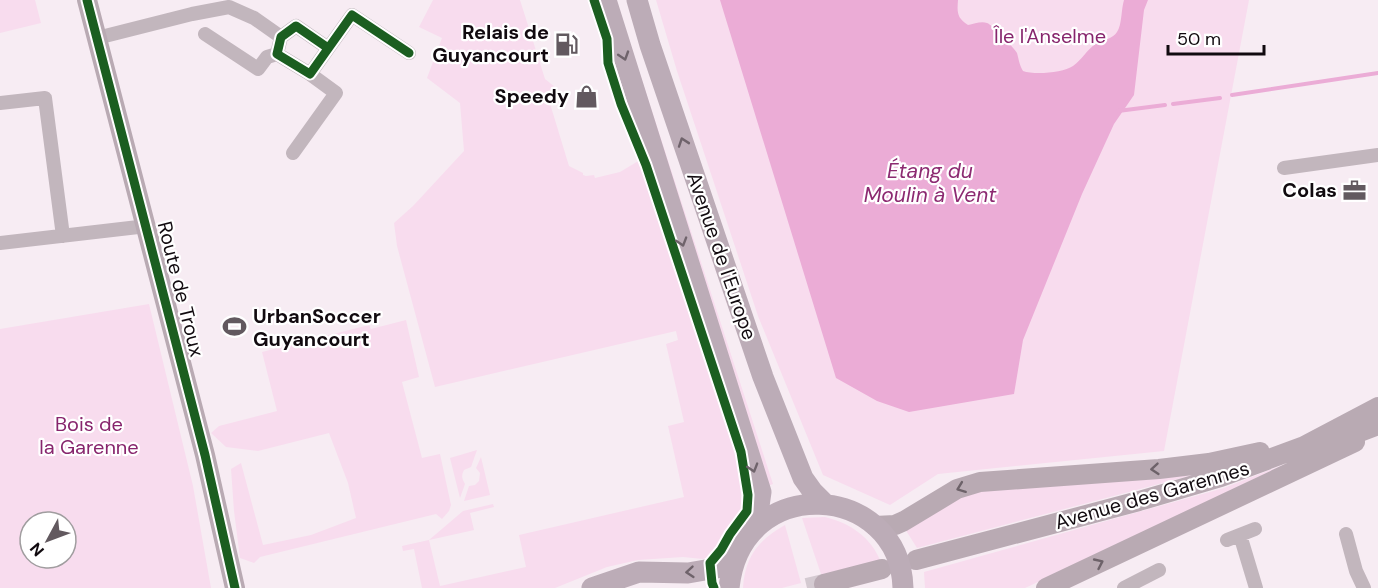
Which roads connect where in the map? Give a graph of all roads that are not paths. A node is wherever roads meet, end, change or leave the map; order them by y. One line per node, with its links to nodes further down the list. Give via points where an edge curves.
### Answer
1 (87, 0): 6 (main road, Route de Troux)
2 (606, 0): 24 (main road, Avenue de l'Europe, one-way to 24, via 761,492)
3 (637, 0): 22 (main road, Avenue de l'Europe, one-way to 3, via 803,478 763,377)
4 (204, 33): 9 (street, via 258,69 267,57)
5 (281, 37): 6 (street, via 229,7); 7 (street, via 296,26); 9 (street)
6 (97, 38): 15 (main road, Route de Troux)
7 (328, 48): 8 (street, via 352,15); 10 (street)
8 (409, 53)
9 (277, 54): 10 (street)
10 (310, 74): 12 (street, via 336,93)
11 (0, 103): 16 (street, via 45,98)
12 (293, 153)
13 (1378, 155): 14 (street)
14 (1284, 168)
15 (147, 226): 16 (street); 34 (main road, Route de Troux)
16 (63, 236): 17 (street)
17 (0, 243)
18 (1378, 407): 20 (main road, Avenue des Garennes)
19 (1378, 425): 20 (main road, Avenue des Garennes, via 1224,483 1140,508 917,563 1221,477 1304,446)
20 (1334, 429): 23 (main road, one-way to 23, via 1209,463 980,482 957,489 895,525)
21 (1378, 430): 38 (main road, one-way to 21)
22 (825, 504): 23 (main road, via 860,515); 24 (main road, via 789,508)
23 (875, 526): 37 (main road, via 894,551)
24 (756, 527): 29 (main road)
25 (1256, 529): 27 (street)
26 (1346, 534): 41 (street)
27 (1240, 535): 28 (street); 40 (street)
28 (1227, 540)
29 (737, 554): 35 (main road, one-way to 35, via 711,570 639,572); 36 (main road)
30 (1159, 570): 32 (street)
31 (883, 573): 33 (main road)
32 (1142, 584): 39 (street)
33 (832, 586)
34 (235, 588)
35 (592, 588)
36 (729, 588)
37 (903, 588)
38 (1046, 588)
39 (1124, 588)
40 (1256, 588)
41 (1364, 588)

